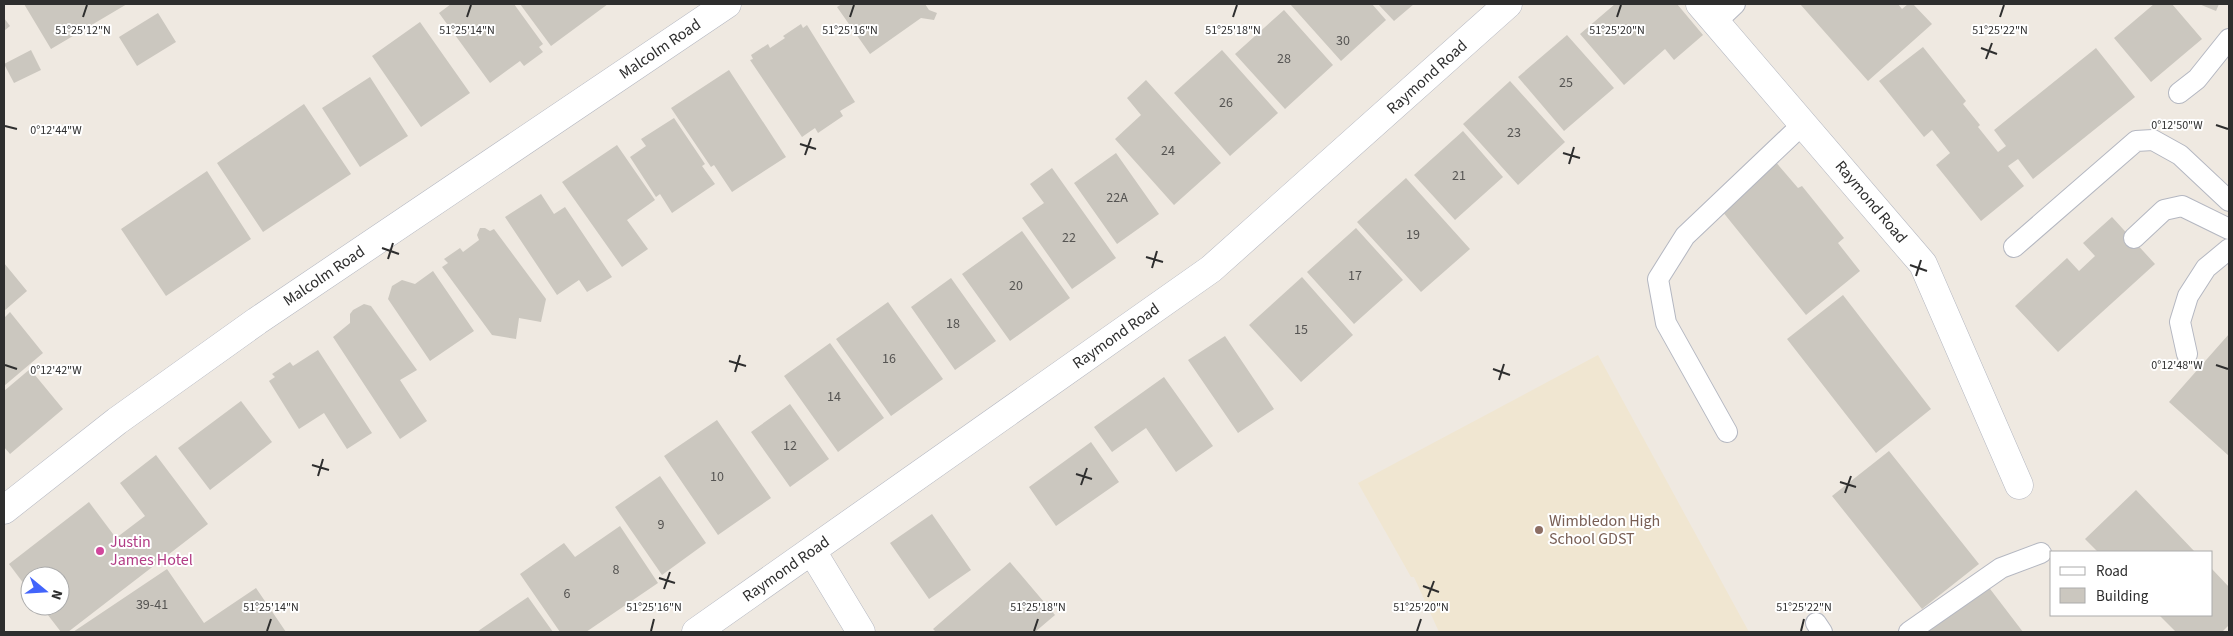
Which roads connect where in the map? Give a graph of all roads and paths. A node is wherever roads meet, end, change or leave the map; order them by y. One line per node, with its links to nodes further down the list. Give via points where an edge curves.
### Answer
1 (727, 4): 15 (street, Malcolm Road, via 257,321 117,420)
2 (1508, 4): 16 (street, Raymond Road, via 1211,270)
3 (1717, 10): 6 (street, Raymond Road)
4 (2229, 39): 5 (lane, via 2197,79)
5 (2179, 93)
6 (1804, 123): 13 (lane, via 1685,236 1658,279 1666,323); 14 (street, Raymond Road, via 1923,264)
7 (2229, 200): 10 (lane, via 2180,155 2153,140 2136,141)
8 (2229, 229): 9 (lane, via 2182,206 2164,210)
9 (2134, 238)
10 (2014, 247)
11 (2229, 249): 12 (lane, via 2206,268 2188,296 2180,322)
12 (2187, 354)
13 (1727, 432)
14 (2019, 485)
15 (4, 510)
16 (812, 551): 18 (street, Raymond Road); 19 (street)
17 (2042, 553): 20 (lane, via 2001,568)
18 (696, 632)
19 (861, 632)
20 (1909, 632)

